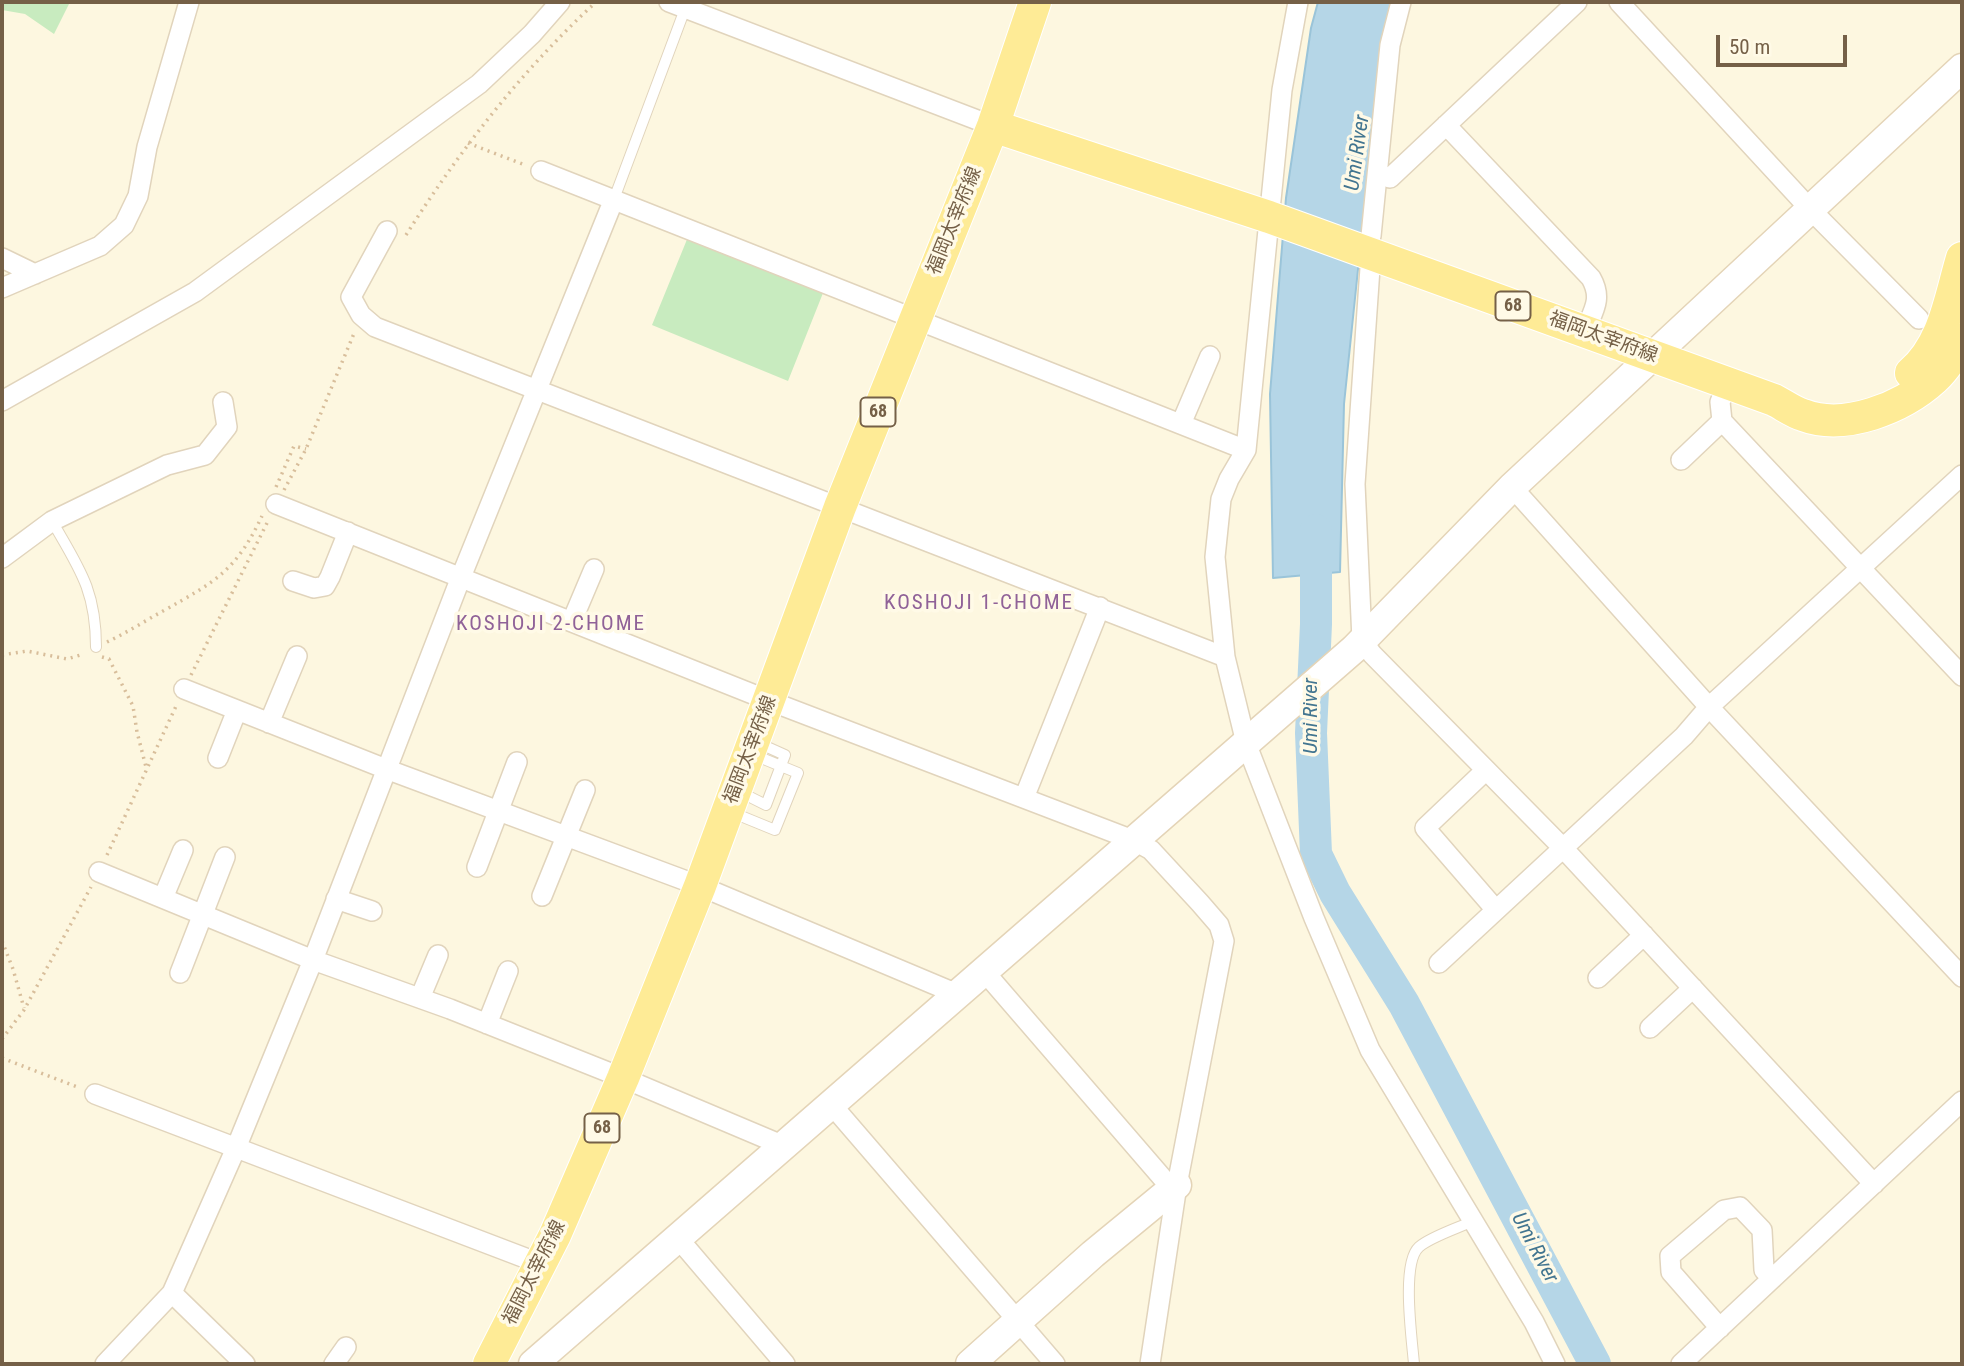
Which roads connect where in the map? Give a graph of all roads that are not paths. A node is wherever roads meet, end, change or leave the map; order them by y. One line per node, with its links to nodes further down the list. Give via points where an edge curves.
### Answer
1 (189, 2): 21 (street, via 147,147 138,196 124,225 100,246)
2 (560, 2): 32 (street, via 479,84 195,292)
3 (1035, 2): 11 (main road, 福岡太宰府線 / 68)
4 (1298, 2): 16 (street, via 1282,90)
5 (1401, 2): 18 (street, via 1390,45)
6 (1577, 2): 10 (street)
7 (1619, 2): 15 (street)
8 (677, 5): 11 (street); 14 (lane)
9 (1962, 68): 15 (street)
10 (1446, 125): 13 (street); 25 (street, via 1591,278 1598,297)
11 (993, 126): 16 (main road, 福岡太宰府線 / 68); 23 (main road, 福岡太宰府線 / 68)
12 (541, 171): 14 (street)
13 (1390, 178)
14 (614, 200): 23 (street); 30 (street)
15 (1810, 209): 24 (street); 27 (street)
16 (1269, 218): 18 (main road, 福岡太宰府線 / 68); 36 (street)
17 (394, 237): 30 (street, via 351,297 361,315 374,327)
18 (1371, 253): 25 (main road, 福岡太宰府線 / 68); 51 (street, via 1355,484)
19 (2, 258): 21 (street)
20 (1962, 258): 31 (main road, 福岡太宰府線 / 68, via 1933,348 1898,385 1837,405)
21 (35, 274): 22 (street)
22 (2, 288)
23 (915, 318): 35 (street); 41 (main road, 福岡太宰府線 / 68)
24 (1919, 319)
25 (1584, 331): 27 (main road, 福岡太宰府線 / 68)
26 (1210, 356): 35 (street)
27 (1654, 356): 29 (main road, 福岡太宰府線 / 68); 39 (street)
28 (1962, 361): 31 (main road, 福岡太宰府線 / 68, via 1948,363 1902,402 1870,415 1839,420 1805,416)
29 (1728, 383): 31 (main road, 福岡太宰府線 / 68); 34 (street, via 1720,402)
30 (538, 389): 41 (street); 47 (street)
31 (1774, 400)
32 (2, 401)
33 (223, 402): 42 (street, via 226,427 205,455 167,465)
34 (1722, 421): 37 (street); 45 (street)
35 (1181, 424): 36 (street)
36 (1246, 450): 54 (street, via 1221,499 1215,557)
37 (1681, 460)
38 (1962, 475): 45 (street)
39 (1512, 487): 51 (street); 58 (street)
40 (272, 502): 43 (street)
41 (840, 507): 49 (street); 57 (main road, 福岡太宰府線 / 68)
42 (52, 521): 44 (street); 52 (lane, via 84,575 94,611)
43 (348, 532): 47 (street); 48 (street, via 324,586 314,588)
44 (2, 558)
45 (1863, 568): 55 (street); 58 (street)
46 (594, 569): 50 (street)
47 (461, 577): 50 (street); 66 (street)
48 (293, 581)
49 (1100, 607): 54 (street); 69 (street)
50 (572, 621): 57 (street)
51 (1358, 645): 61 (street); 67 (street)
52 (96, 647)
53 (298, 656): 60 (street)
54 (1225, 657): 61 (street)
55 (1962, 676)
56 (184, 689): 59 (street)
57 (770, 701): 62 (main road, 福岡太宰府線 / 68); 69 (street)
58 (1709, 707): 74 (street); 93 (street)
59 (237, 710): 60 (street); 63 (street)
60 (269, 723): 66 (street)
61 (1255, 735): 73 (street); 108 (street, via 1314,918 1370,1050)
62 (752, 748): 65 (lane); 70 (main road, 福岡太宰府線 / 68)
63 (218, 758)
64 (517, 762): 71 (street)
65 (780, 766): 70 (lane, via 766,805); 70 (lane, via 798,773 775,830)
66 (386, 769): 71 (street); 82 (street)
67 (1486, 770): 74 (street); 83 (street, via 1424,828)
68 (585, 790): 72 (street)
69 (1024, 798): 73 (street)
70 (732, 801): 79 (main road, 福岡太宰府線 / 68)
71 (499, 811): 72 (street); 77 (street)
72 (567, 836): 79 (street); 80 (street)
73 (1133, 840): 90 (street); 107 (street, via 1151,850 1200,903 1219,925 1224,941)
74 (1563, 848): 83 (street); 86 (street)
75 (183, 850): 81 (street)
76 (225, 857): 85 (street)
77 (477, 867)
78 (99, 872): 81 (street)
79 (701, 886): 96 (street); 100 (main road, 福岡太宰府線 / 68)
80 (542, 896)
81 (163, 898): 85 (street)
82 (336, 899): 84 (street); 88 (street)
83 (1496, 910): 89 (street)
84 (372, 911)
85 (202, 914): 88 (street); 92 (street)
86 (1644, 935): 94 (street); 95 (street)
87 (438, 955): 97 (street)
88 (313, 960): 97 (street); 105 (street)
89 (1439, 963)
90 (984, 970): 96 (street); 107 (street)
91 (508, 971): 98 (street)
92 (180, 972)
93 (1962, 977)
94 (1598, 978)
95 (1693, 988): 99 (street); 106 (street)
96 (957, 994): 103 (street)
97 (420, 998): 98 (street)
98 (487, 1024): 100 (street)
99 (1650, 1028)
100 (623, 1078): 104 (street); 110 (main road, 福岡太宰府線 / 68)
101 (94, 1094): 105 (street)
102 (1962, 1101): 106 (street)
103 (831, 1104): 104 (street); 113 (street)
104 (784, 1146): 109 (street)
105 (236, 1148): 110 (street); 112 (street)
106 (1874, 1184): 111 (street)
107 (1175, 1187): 113 (street); 124 (street)
108 (1473, 1221): 125 (lane, via 1420,1246 1412,1257 1408,1275); 126 (street)
109 (677, 1237): 120 (street); 121 (street)
110 (541, 1264): 119 (main road, 福岡太宰府線 / 68)
111 (1772, 1279): 114 (street); 114 (street, via 1764,1270 1762,1230 1740,1206 1724,1210 1670,1256 1671,1272)
112 (172, 1293): 116 (street); 117 (street)
113 (1018, 1322): 122 (street); 123 (street)
114 (1720, 1328): 127 (street)
115 (346, 1347): 118 (street)
116 (105, 1364)
117 (246, 1364)
118 (334, 1364)
119 (489, 1364)
120 (533, 1364)
121 (785, 1364)
122 (970, 1364)
123 (1055, 1364)
124 (1150, 1364)
125 (1414, 1364)
126 (1555, 1364)
127 (1681, 1364)

